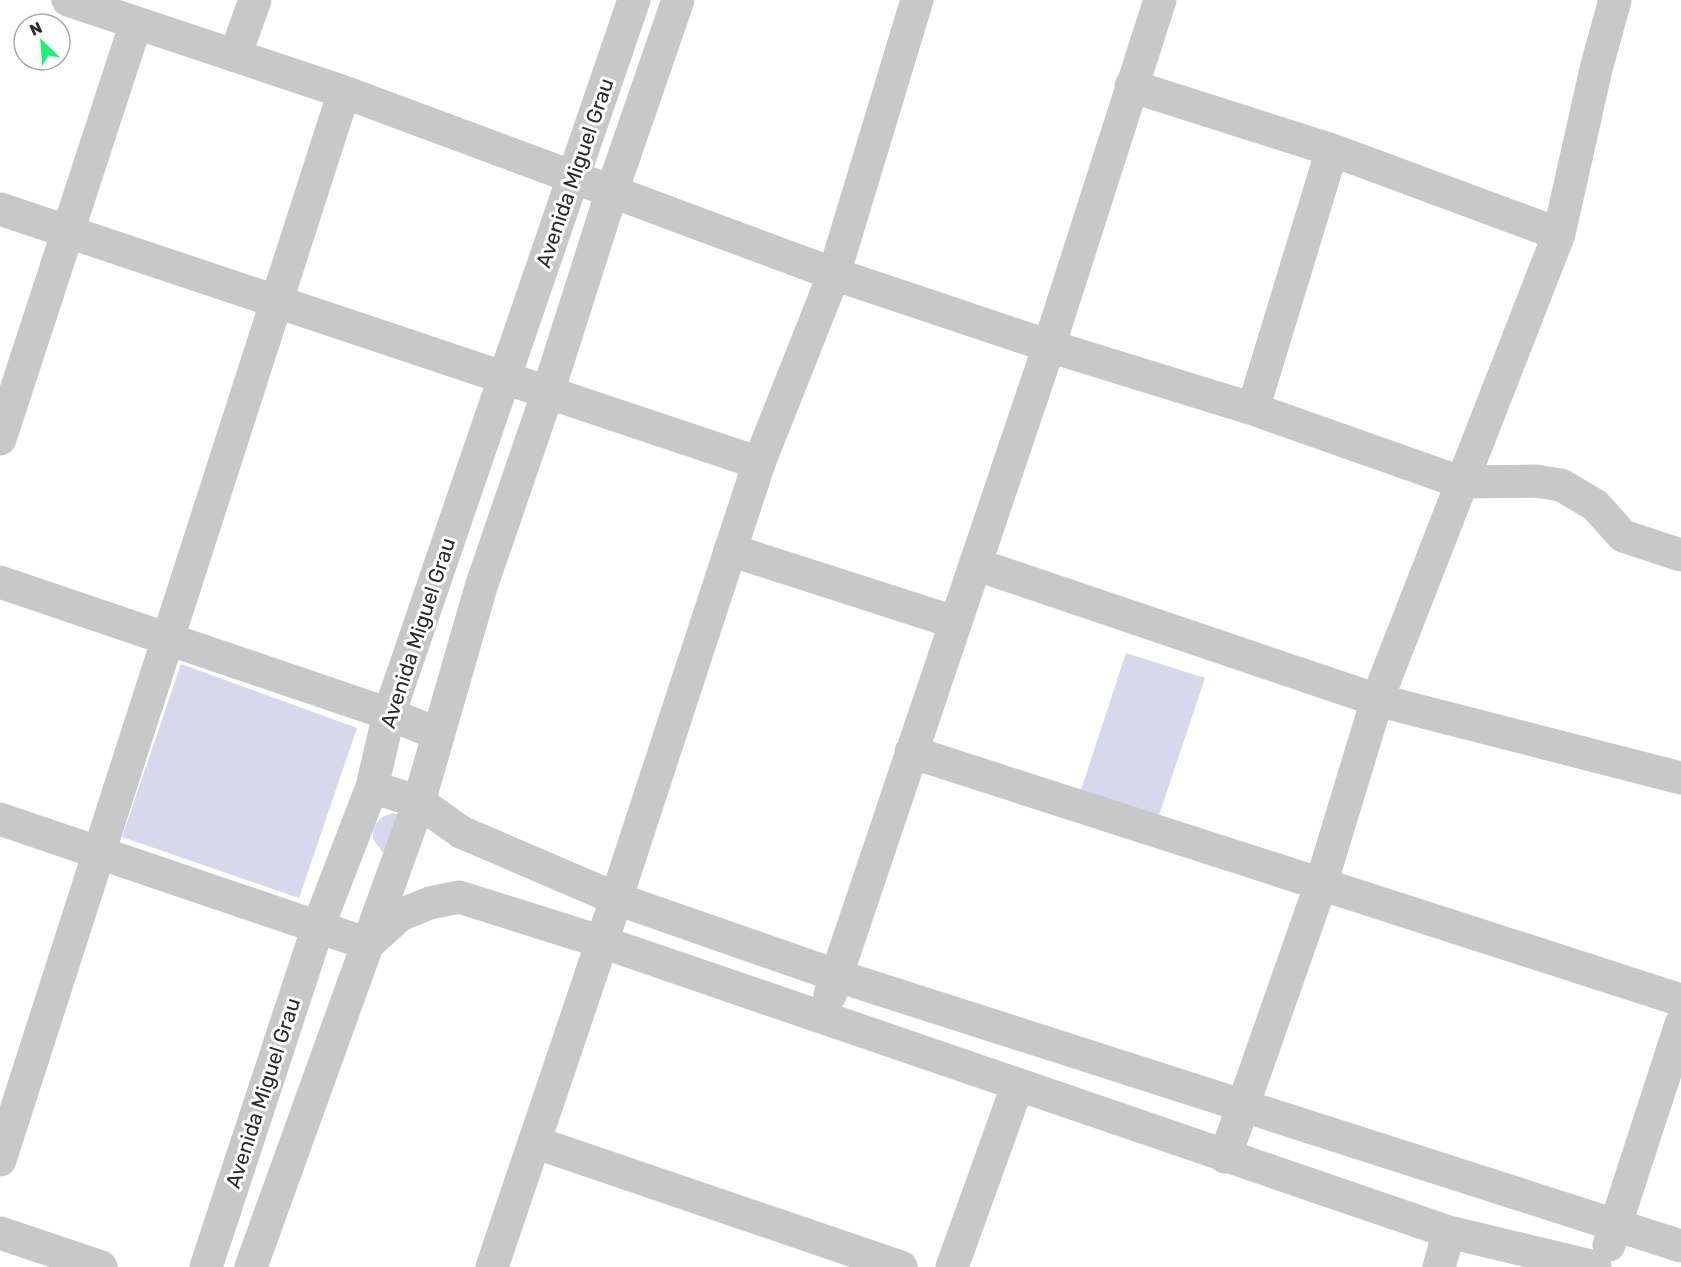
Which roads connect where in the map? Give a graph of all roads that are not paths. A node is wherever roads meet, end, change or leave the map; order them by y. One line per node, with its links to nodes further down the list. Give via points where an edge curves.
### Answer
1 (68, 0): 8 (street)
2 (255, 0): 9 (street)
3 (634, 0): 13 (street, Avenida Miguel Grau)
4 (678, 0): 14 (street, Avenida Miguel Grau)
5 (916, 0): 18 (street)
6 (1160, 0): 10 (street)
7 (1606, 3): 17 (street, via 1596,69)
8 (136, 23): 9 (street); 16 (street)
9 (235, 56): 11 (street)
10 (1131, 86): 12 (street); 20 (street)
11 (344, 92): 13 (street); 19 (street)
12 (1332, 150): 17 (street); 23 (street)
13 (573, 177): 14 (street); 21 (street, Avenida Miguel Grau)
14 (612, 191): 18 (street); 22 (street, Avenida Miguel Grau)
15 (0, 209): 16 (street)
16 (68, 232): 19 (street); 24 (street)
17 (1559, 234): 26 (street)
18 (834, 274): 20 (street); 25 (street)
19 (276, 303): 21 (street); 32 (street)
20 (1049, 346): 23 (street); 29 (street)
21 (504, 380): 22 (street); 34 (street, Avenida Miguel Grau)
22 (548, 392): 25 (street); 35 (street, Avenida Miguel Grau, via 481,587)
23 (1252, 409): 26 (street)
24 (0, 439)
25 (759, 463): 27 (street)
26 (1460, 482): 28 (street, via 1536,481 1561,485 1595,505 1623,536); 33 (street)
27 (730, 550): 31 (street); 43 (street)
28 (1681, 555)
29 (975, 564): 31 (street); 33 (street)
30 (0, 582): 32 (street)
31 (954, 622): 36 (street)
32 (168, 639): 34 (street); 41 (street)
33 (1377, 700): 37 (street); 42 (street)
34 (389, 714): 35 (street); 38 (street, Avenida Miguel Grau)
35 (438, 734): 39 (street, Avenida Miguel Grau)
36 (910, 752): 42 (street); 47 (street)
37 (1681, 778)
38 (372, 787): 39 (street); 44 (street, Avenida Miguel Grau)
39 (419, 802): 43 (street, via 461,831); 46 (street, Avenida Miguel Grau)
40 (0, 819): 41 (street)
41 (99, 853): 44 (street); 55 (street)
42 (1322, 884): 48 (street); 52 (street)
43 (617, 899): 45 (street); 47 (street)
44 (318, 927): 46 (street); 61 (street, Avenida Miguel Grau)
45 (602, 942): 46 (street, via 459,897 400,915); 49 (street); 53 (street)
46 (368, 944): 62 (street, Avenida Miguel Grau)
47 (838, 976): 49 (street); 52 (street)
48 (1681, 1000)
49 (821, 1017): 51 (street)
50 (1681, 1024): 56 (street)
51 (1018, 1083): 54 (street); 65 (street)
52 (1244, 1104): 54 (street); 56 (street)
53 (534, 1142): 63 (street); 64 (street)
54 (1225, 1157): 57 (street)
55 (0, 1160)
56 (1614, 1224): 59 (street); 68 (street)
57 (1449, 1232): 66 (street); 67 (street)
58 (0, 1233): 60 (street)
59 (1681, 1246)
60 (101, 1267)
61 (206, 1267)
62 (251, 1267)
63 (492, 1267)
64 (901, 1267)
65 (952, 1267)
66 (1439, 1267)
67 (1595, 1267)
68 (1602, 1267)

